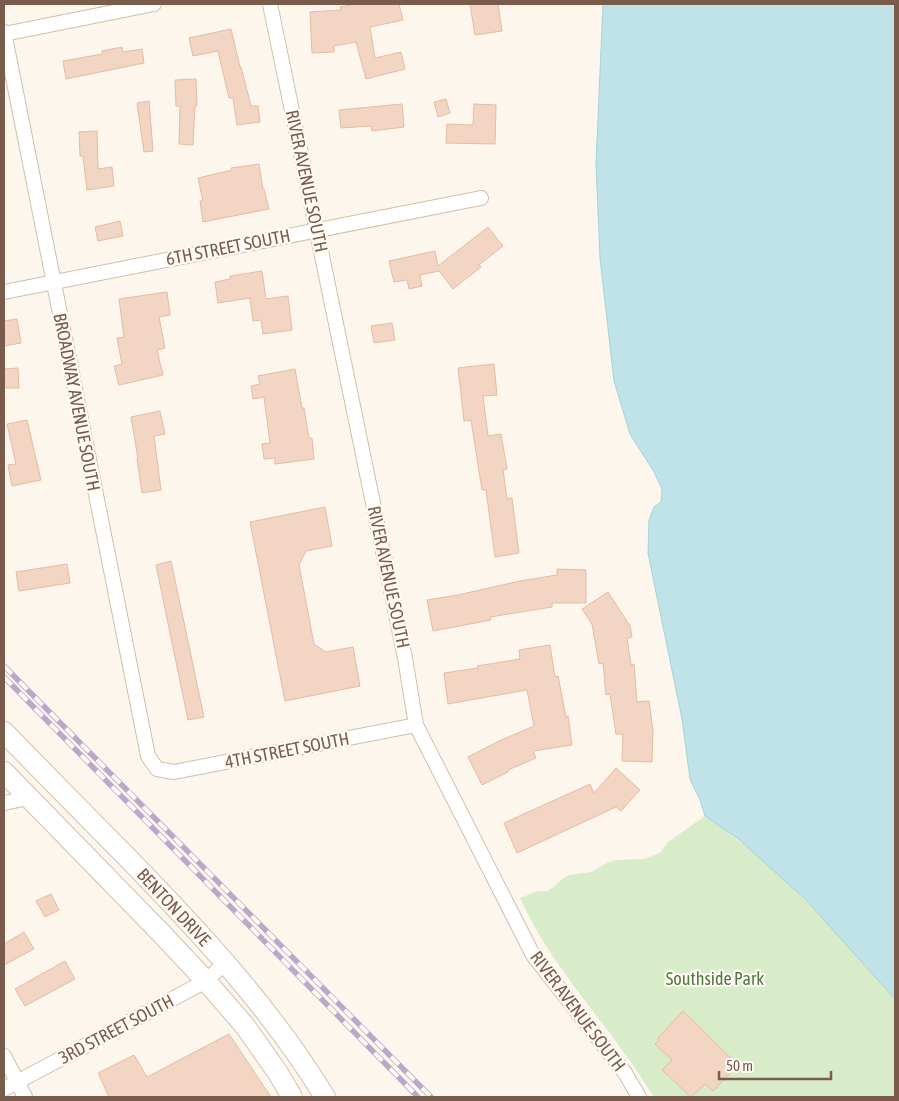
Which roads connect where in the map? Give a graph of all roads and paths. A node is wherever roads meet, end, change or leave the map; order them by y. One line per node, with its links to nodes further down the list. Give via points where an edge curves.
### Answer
1 (154, 4): 3 (street)
2 (270, 4): 5 (street, RIVER AVENUE SOUTH)
3 (4, 33): 6 (street, BROADWAY AVENUE SOUTH)
4 (481, 198): 5 (street, 6TH STREET SOUTH)
5 (318, 230): 6 (street, 6TH STREET SOUTH); 8 (street, RIVER AVENUE SOUTH)
6 (54, 282): 7 (street, 6TH STREET SOUTH); 10 (street, BROADWAY AVENUE SOUTH, via 148,756)
7 (4, 292)
8 (416, 725): 10 (street, 4TH STREET SOUTH, via 174,772); 22 (street, RIVER AVENUE SOUTH, via 533,955 626,1073)
9 (4, 732): 14 (main road, BENTON DRIVE, via 196,928)
10 (158, 769)
11 (4, 772): 12 (main road, BENTON DRIVE)
12 (28, 798): 13 (street); 15 (main road, BENTON DRIVE)
13 (4, 803)
14 (225, 963): 15 (street, 3RD STREET SOUTH); 21 (main road, BENTON DRIVE, via 268,1013)
15 (206, 981): 17 (street, 3RD STREET SOUTH); 20 (main road, BENTON DRIVE, via 245,1026)
16 (4, 1056): 17 (street)
17 (17, 1082): 18 (street, 3RD STREET SOUTH); 19 (street)
18 (4, 1090)
19 (25, 1097)
20 (292, 1097)
21 (325, 1097)
22 (639, 1097)

